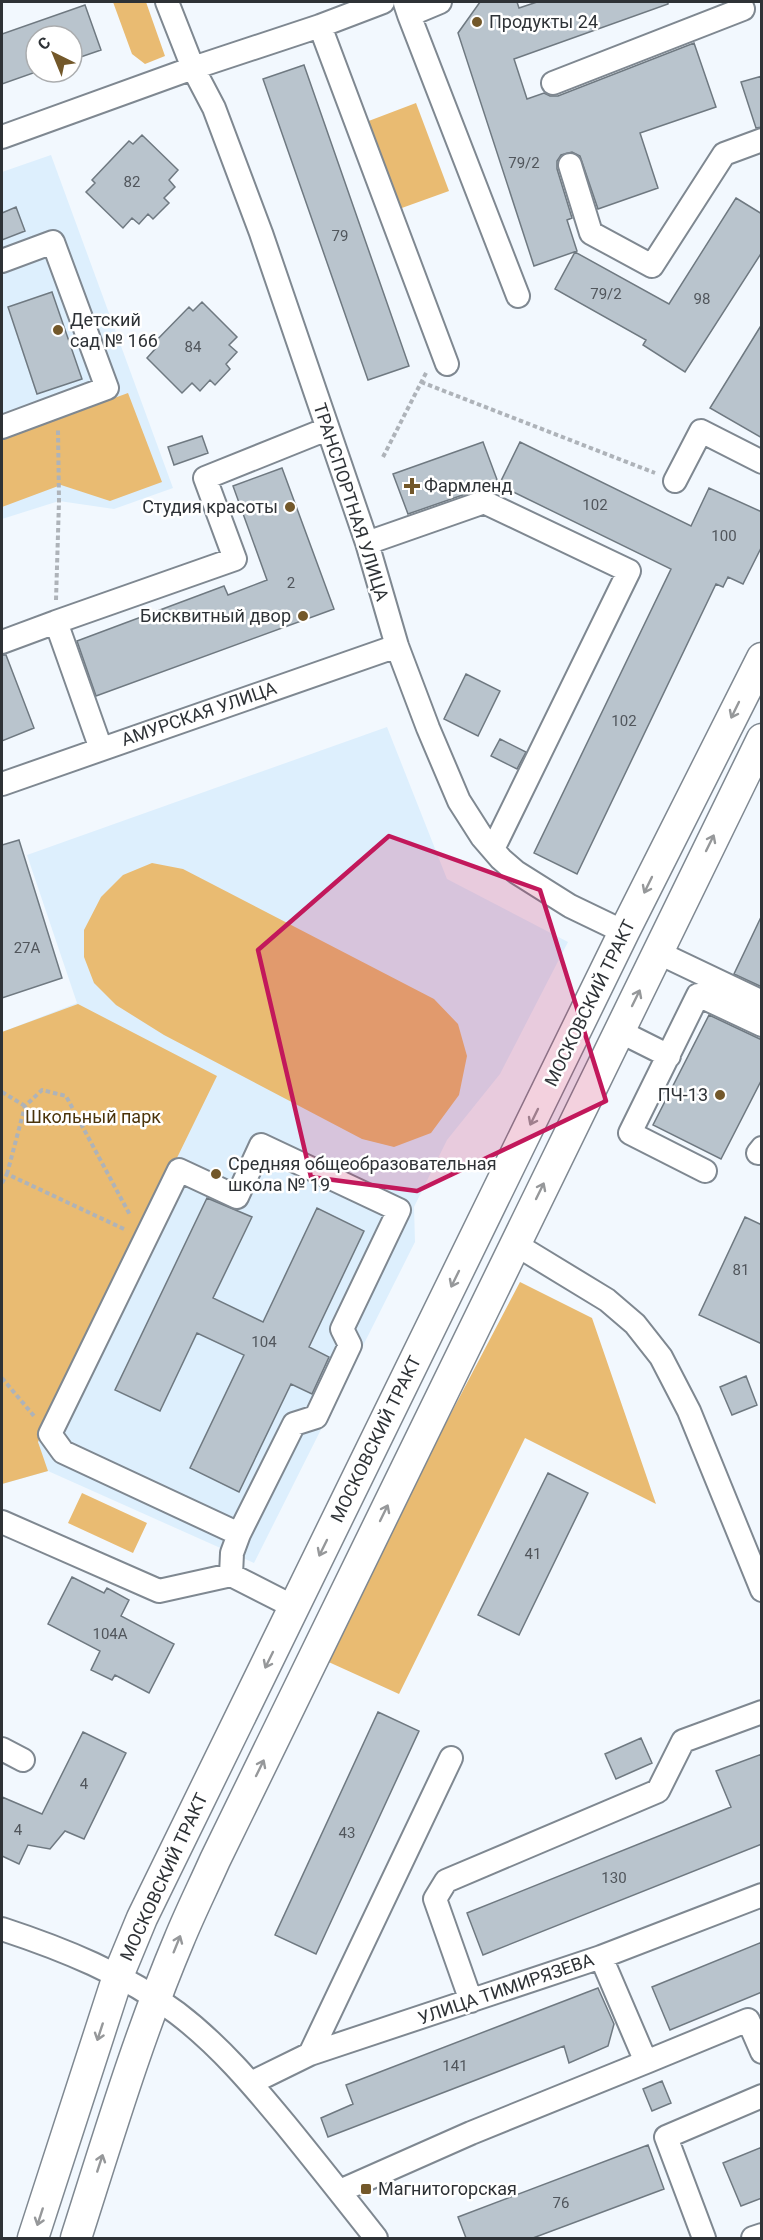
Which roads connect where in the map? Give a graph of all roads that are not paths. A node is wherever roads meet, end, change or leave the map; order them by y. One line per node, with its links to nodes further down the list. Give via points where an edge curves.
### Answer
1 (167, 2): 7 (street, ТРАНСПОРТНАЯ УЛИЦА)
2 (383, 2): 6 (street)
3 (440, 2): 5 (street)
4 (748, 4): 8 (street)
5 (407, 8): 13 (street)
6 (320, 26): 7 (street); 14 (street)
7 (194, 68): 9 (street); 16 (street, ТРАНСПОРТНАЯ УЛИЦА, via 214,108 261,233)
8 (553, 83)
9 (2, 137)
10 (762, 140): 11 (street, via 724,154 652,266 591,233)
11 (570, 165)
12 (2, 261): 15 (street, via 53,242 107,388)
13 (518, 296)
14 (447, 364)
15 (2, 427)
16 (327, 429): 19 (street, ТРАНСПОРТНАЯ УЛИЦА); 20 (street, via 205,478 235,559)
17 (762, 462): 18 (street, via 701,431)
18 (675, 481)
19 (367, 543): 22 (street, ТРАНСПОРТНАЯ УЛИЦА); 27 (street, via 484,502 629,571)
20 (56, 622): 21 (street); 25 (street)
21 (2, 642)
22 (397, 646): 25 (street, АМУРСКАЯ УЛИЦА); 27 (street, ТРАНСПОРТНАЯ УЛИЦА, via 446,773 475,827)
23 (762, 658): 28 (main road, МОСКОВСКИЙ ТРАКТ, one-way to 28)
24 (762, 739): 29 (main road, one-way to 24)
25 (101, 749): 26 (street, АМУРСКАЯ УЛИЦА)
26 (2, 784)
27 (492, 849): 28 (street, ТРАНСПОРТНАЯ УЛИЦА, via 531,883)
28 (624, 932): 41 (main road, МОСКОВСКИЙ ТРАКТ, one-way to 41)
29 (657, 952): 30 (street); 32 (main road, one-way to 29)
30 (762, 1002)
31 (762, 1025): 33 (street, via 698,995)
32 (619, 1031): 33 (street); 35 (main road, one-way to 32)
33 (669, 1056): 34 (street, via 630,1133)
34 (705, 1171)
35 (515, 1244): 38 (street, via 607,1300 635,1324 661,1357); 50 (main road, one-way to 35, via 214,1860)
36 (2, 1522): 39 (street, via 159,1591)
37 (239, 1534): 37 (street, via 63,1452 50,1434 179,1170 237,1197 261,1145 399,1210 342,1329 350,1345 316,1418 294,1424); 39 (street, via 232,1552)
38 (755, 1555): 40 (street)
39 (231, 1575): 41 (street)
40 (762, 1590)
41 (294, 1607): 49 (main road, МОСКОВСКИЙ ТРАКТ, one-way to 49, via 151,1899)
42 (762, 1712): 51 (street, via 683,1741 658,1791 446,1881 435,1899)
43 (2, 1749): 45 (street)
44 (451, 1758): 53 (street)
45 (23, 1760)
46 (762, 1895): 48 (street, УЛИЦА ТИМИРЯЗЕВА)
47 (2, 1929): 49 (street, via 67,1952)
48 (601, 1956): 51 (street, УЛИЦА ТИМИРЯЗЕВА); 54 (street)
49 (118, 1976): 50 (street); 59 (main road, МОСКОВСКИЙ ТРАКТ, one-way to 59)
50 (156, 1999): 55 (street, via 202,2033); 60 (main road, one-way to 50)
51 (471, 2001): 53 (street, УЛИЦА ТИМИРЯЗЕВА)
52 (762, 2052): 54 (street, via 748,2020)
53 (310, 2054): 55 (street, УЛИЦА ТИМИРЯЗЕВА)
54 (646, 2062): 57 (street)
55 (251, 2083): 57 (street)
56 (762, 2096): 62 (street, via 666,2137)
57 (340, 2191): 61 (street)
58 (762, 2235): 63 (street)
59 (33, 2238)
60 (76, 2238)
61 (376, 2238)
62 (704, 2238)
63 (753, 2238)

